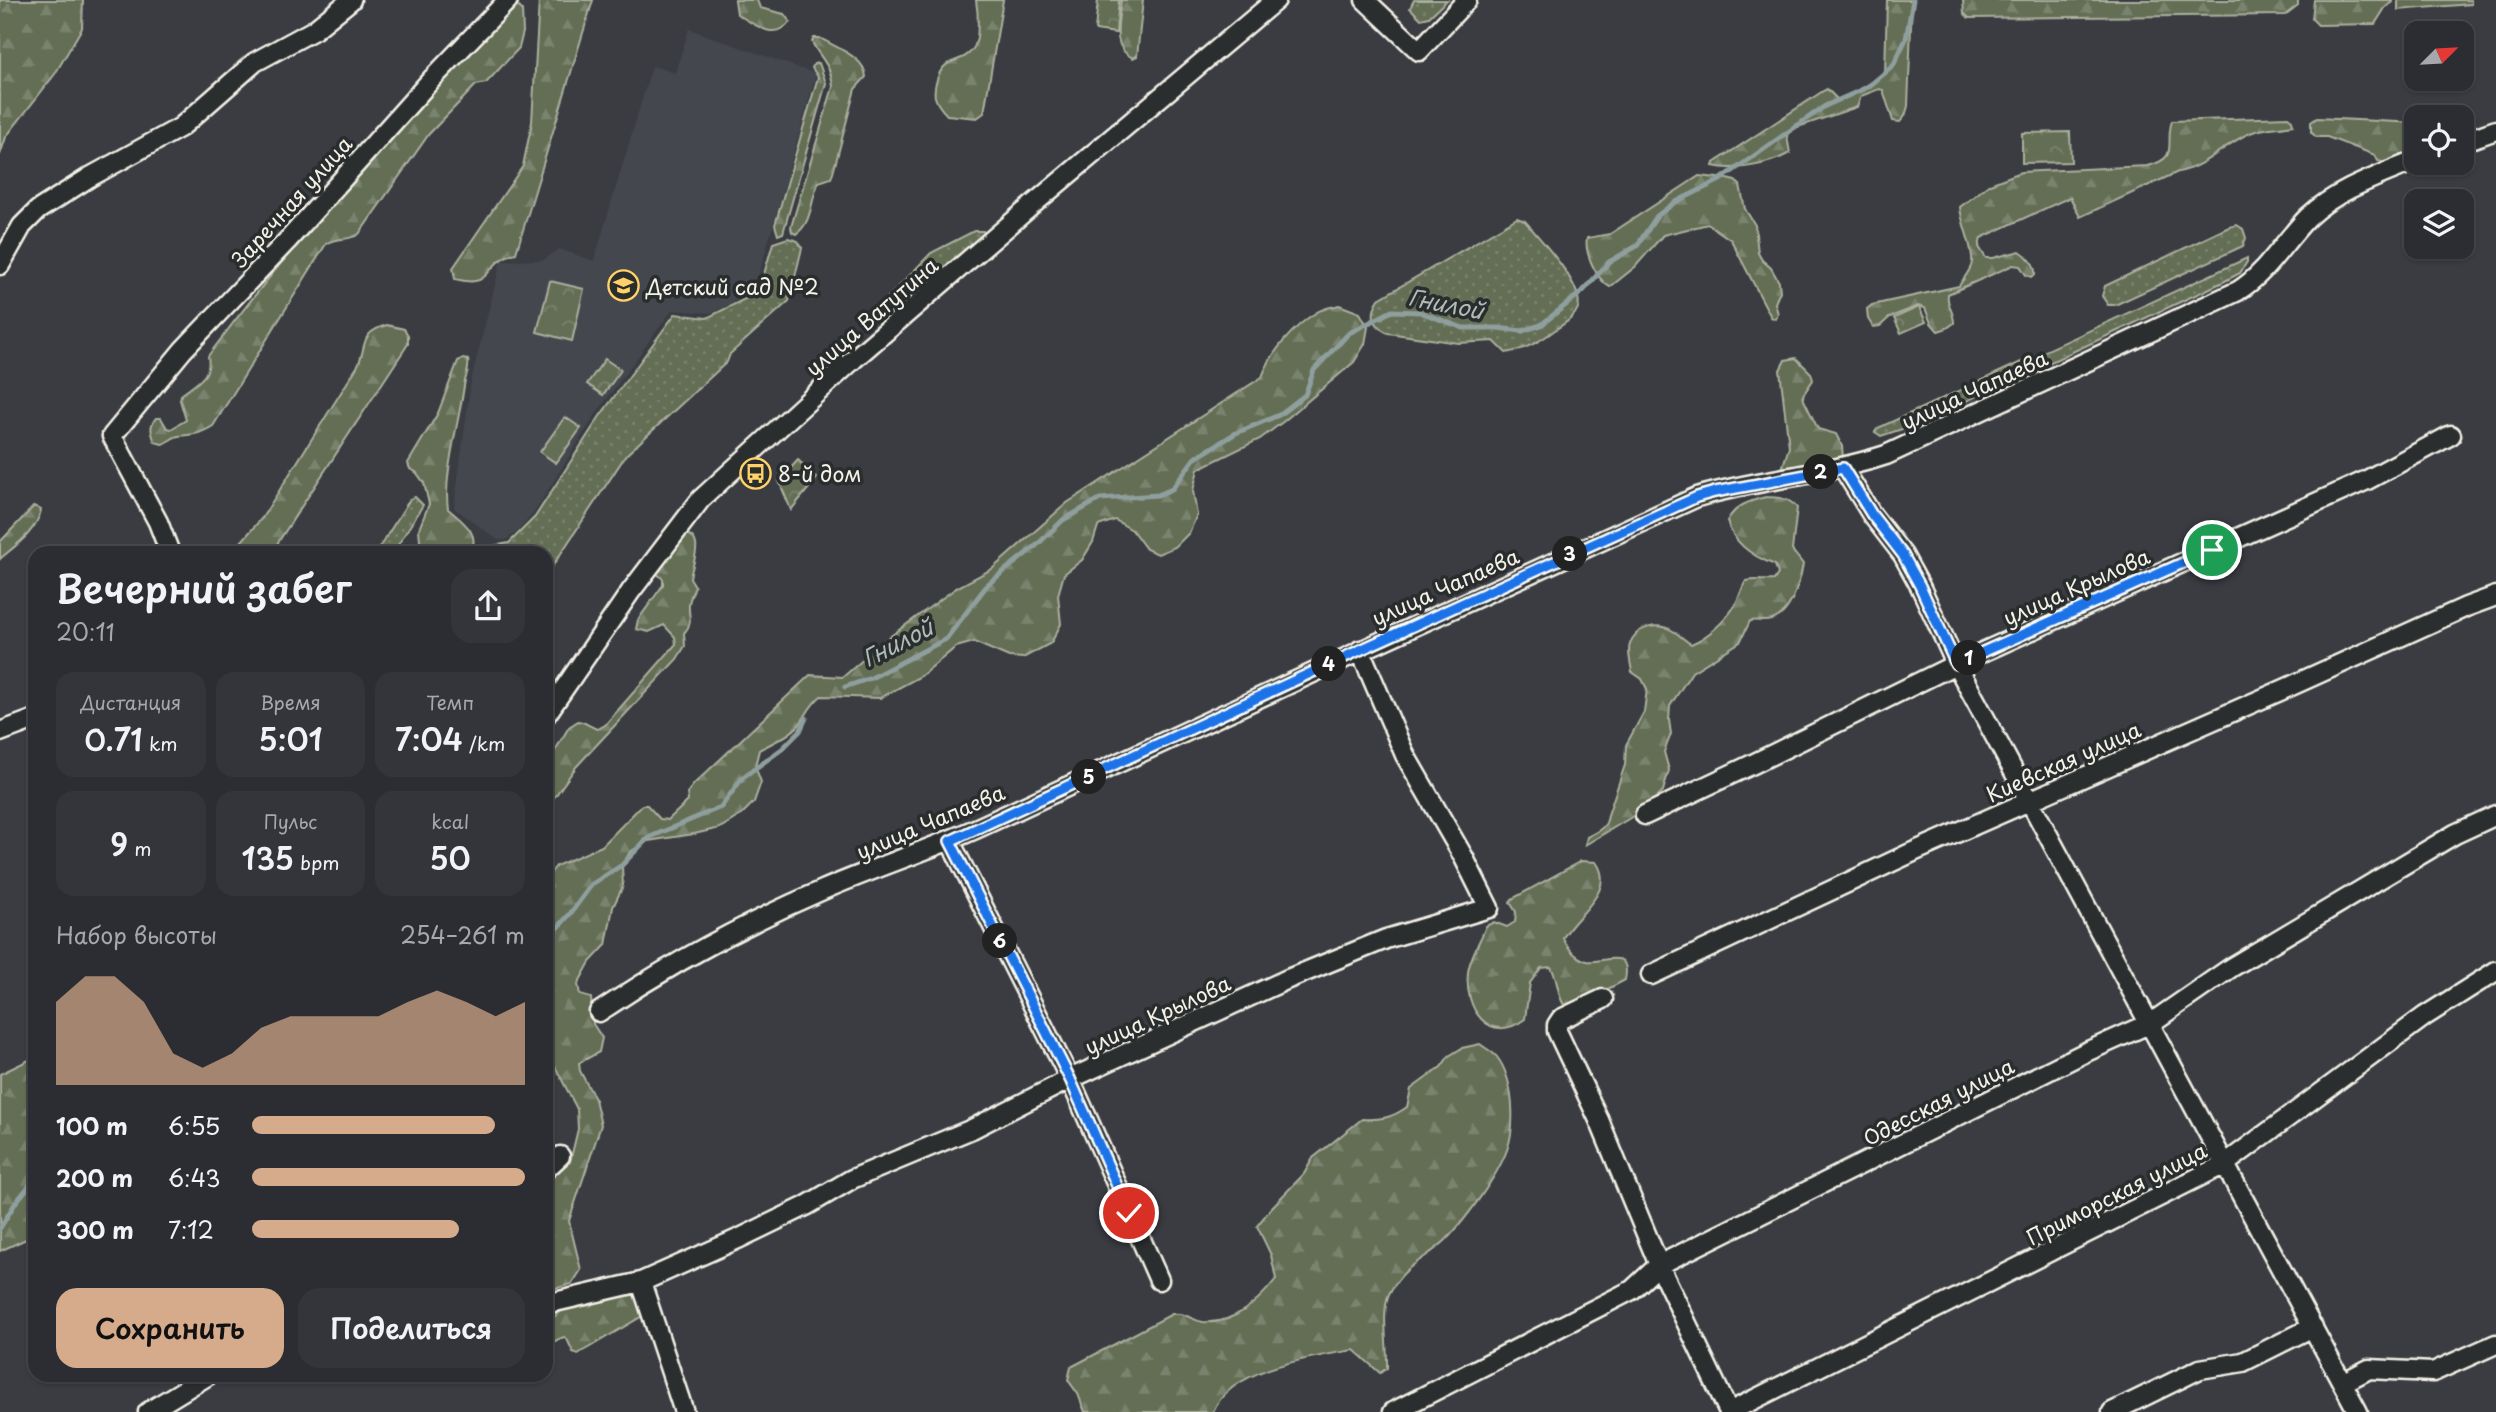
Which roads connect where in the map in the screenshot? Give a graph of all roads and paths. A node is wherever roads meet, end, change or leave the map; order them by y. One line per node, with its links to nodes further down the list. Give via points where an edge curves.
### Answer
1 (351, 0): 9 (street, via 314,30 255,62 181,127 38,210 22,226)
2 (508, 0): 12 (street, Заречная улица, via 183,350 112,436)
3 (1276, 0): 16 (street, улица Ватутина, via 854,359 701,499)
4 (1365, 0): 5 (street, via 1419,51)
5 (1467, 0)
6 (2496, 130): 7 (street)
7 (2474, 138)
8 (2404, 166): 11 (street, улица Чапаева, via 2331,198 2251,283 2238,291 1886,455)
9 (0, 265)
10 (2451, 435): 15 (street, улица Крылова, via 2367,480)
11 (1843, 468): 14 (street, улица Чапаева, via 1697,497); 15 (street, via 1903,555)
12 (167, 546)
13 (2496, 596): 19 (street, Киевская улица)
14 (1360, 650): 22 (street, улица Чапаева); 28 (street, улица Крылова, via 1405,755 1489,908 1373,944)
15 (1956, 664): 19 (street); 20 (street, улица Крылова)
16 (553, 705)
17 (28, 722): 18 (street)
18 (0, 732)
19 (2030, 800): 24 (street, Киевская улица); 27 (street)
20 (1644, 815)
21 (2496, 816): 27 (street, Одесская улица, via 2455,834 2232,967)
22 (950, 841): 26 (street, улица Чапаева, via 724,935); 28 (street)
23 (2496, 971): 31 (street, Приморская улица, via 2425,1016)
24 (1651, 975)
25 (1603, 999): 32 (street, via 1557,1025)
26 (599, 1012)
27 (2151, 1023): 31 (street); 32 (street, Одесская улица)
28 (1070, 1079): 33 (street); 34 (street, улица Крылова)
29 (560, 1156): 30 (street)
30 (553, 1162)
31 (2225, 1164): 36 (street); 43 (street, Приморская улица)
32 (1659, 1265): 42 (street, Одесская улица, via 1632,1290); 43 (street)
33 (1159, 1280)
34 (641, 1282): 35 (street, улица Крылова); 41 (street)
35 (553, 1302)
36 (2313, 1326): 39 (street); 44 (street, via 2243,1362 2200,1369)
37 (2496, 1344): 39 (street, via 2433,1372 2370,1369)
38 (197, 1382): 40 (street)
39 (2344, 1382): 45 (street)
40 (148, 1412)
41 (684, 1412)
42 (1393, 1412)
43 (1729, 1412)
44 (2112, 1412)
45 (2358, 1412)

